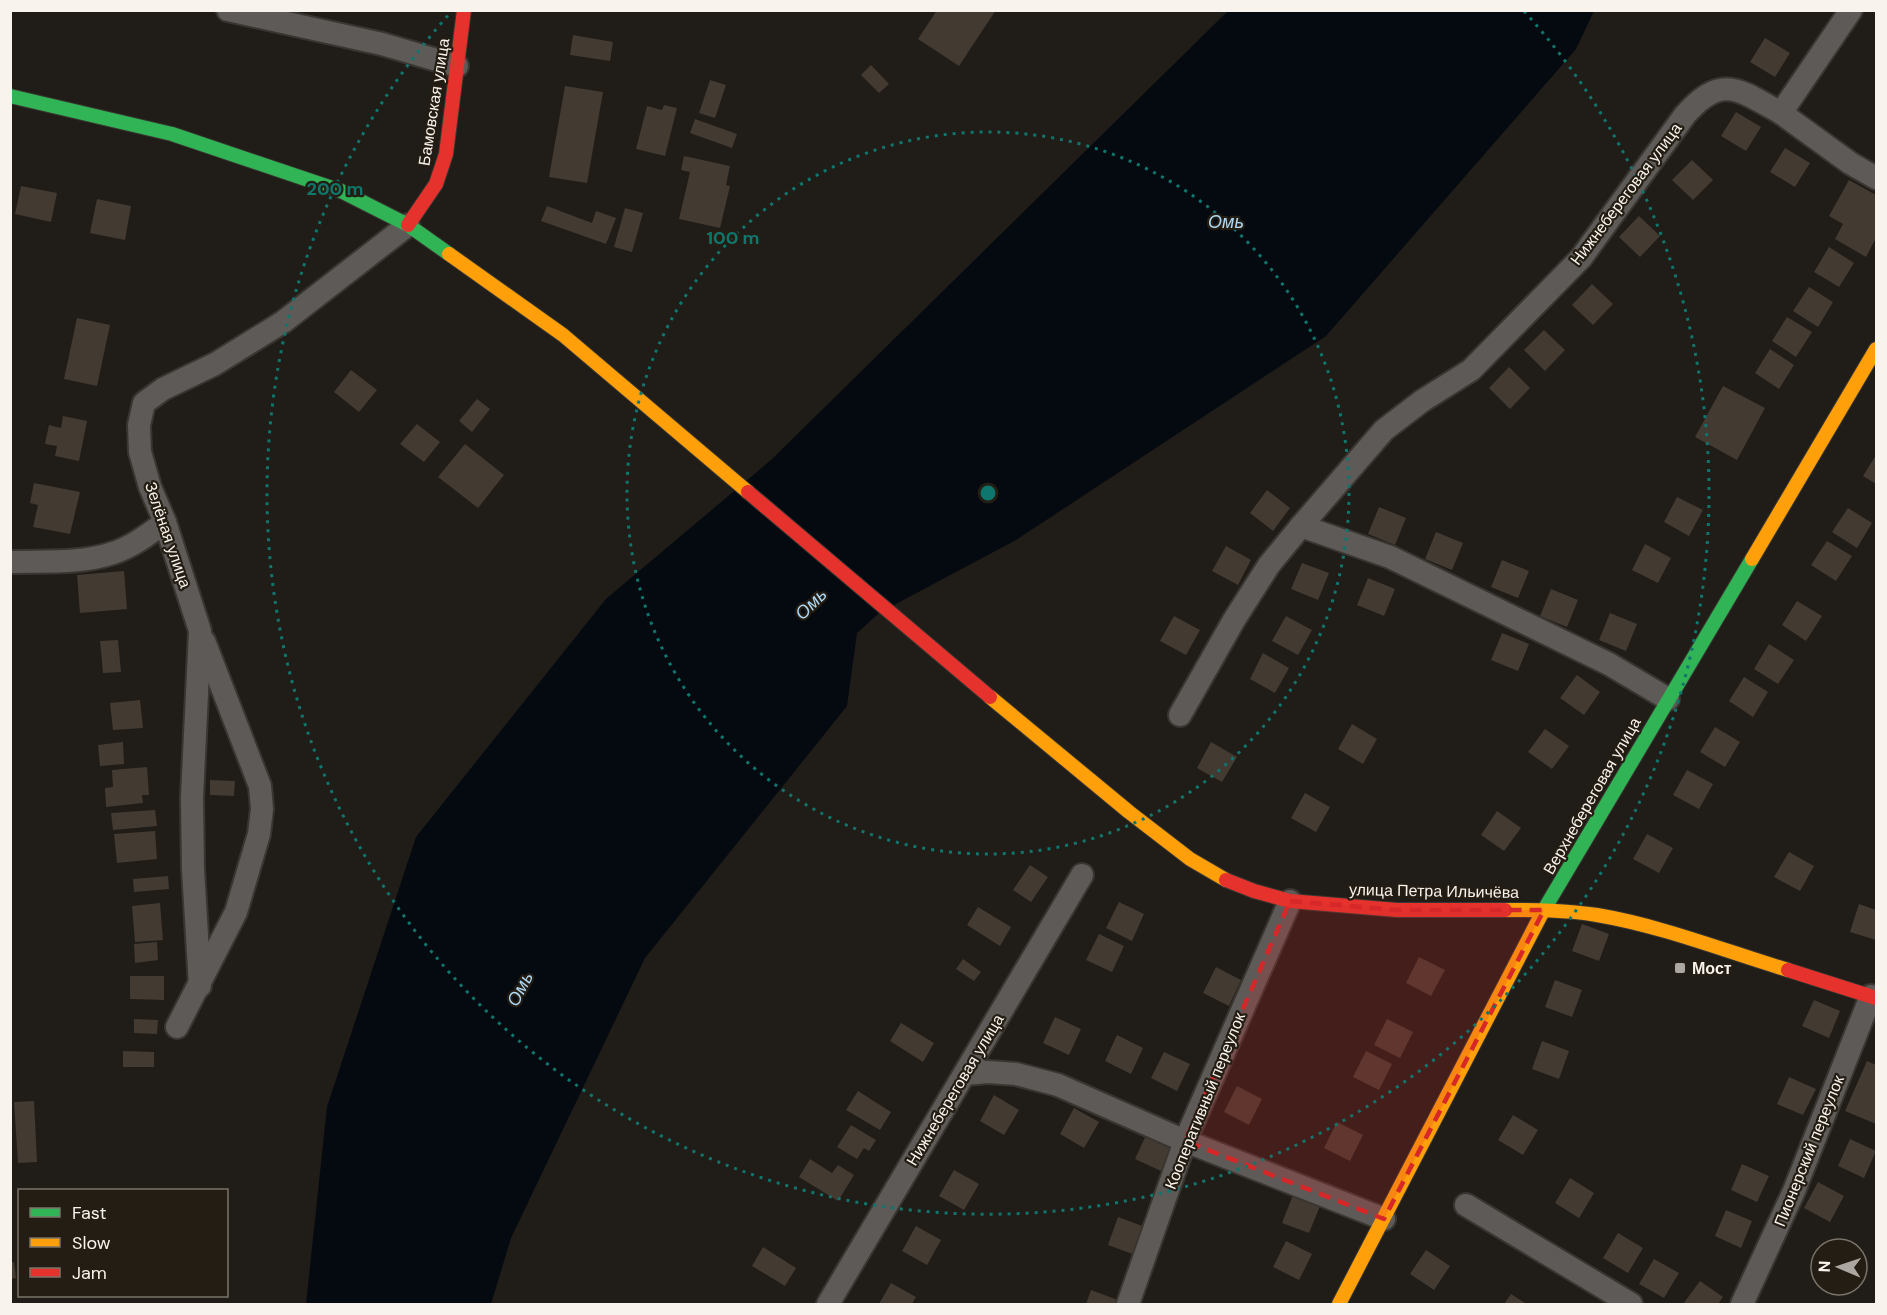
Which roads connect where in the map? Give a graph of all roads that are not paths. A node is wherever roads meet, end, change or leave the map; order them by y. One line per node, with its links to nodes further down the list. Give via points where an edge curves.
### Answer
1 (228, 10): 4 (street, via 382,44)
2 (464, 10): 4 (main road, Бамовская улица)
3 (1851, 10): 6 (street)
4 (458, 66): 8 (main road, Бамовская улица, via 446,154 436,184)
5 (10, 96): 8 (main road, улица Петра Ильичёва, via 172,134 341,191)
6 (1781, 113): 7 (street, Нижнебереговая улица); 11 (street, Нижнебереговая улица, via 1738,90 1716,90 1698,100 1581,258 1471,370 1384,430)
7 (1876, 178)
8 (408, 225): 10 (street, Зелёная улица, via 283,322 144,403 139,425 140,452); 17 (main road, улица Петра Ильичёва, via 563,335 1004,709 1190,859 1218,876)
9 (1876, 349): 14 (main road, Верхнебереговая улица)
10 (165, 522): 12 (street, via 114,553 80,560); 13 (street, Зелёная улица)
11 (1301, 526): 14 (street, via 1390,557 1609,664); 15 (street, Нижнебереговая улица, via 1269,565)
12 (10, 562)
13 (200, 631): 19 (street, Зелёная улица, via 192,797); 19 (street, via 260,786 262,809 259,834 236,912)
14 (1668, 699): 18 (main road, Верхнебереговая улица)
15 (1180, 715)
16 (1082, 875): 22 (street, Нижнебереговая улица)
17 (1290, 901): 18 (main road, улица Петра Ильичёва, via 1397,910); 23 (street, Кооперативный переулок)
18 (1544, 910): 20 (main road, улица Петра Ильичёва, via 1597,915 1663,931); 25 (main road, Верхнебереговая улица)
19 (200, 986): 21 (street)
20 (1874, 997): 30 (street, Пионерский переулок)
21 (177, 1027)
22 (965, 1074): 23 (street, via 1016,1074 1058,1085); 26 (street, Нижнебереговая улица)
23 (1185, 1141): 25 (street); 27 (street, Кооперативный переулок)
24 (1466, 1205): 29 (street)
25 (1384, 1219): 28 (main road, Верхнебереговая улица)
26 (828, 1305)
27 (1128, 1305)
28 (1339, 1305)
29 (1631, 1305)
30 (1742, 1305)

